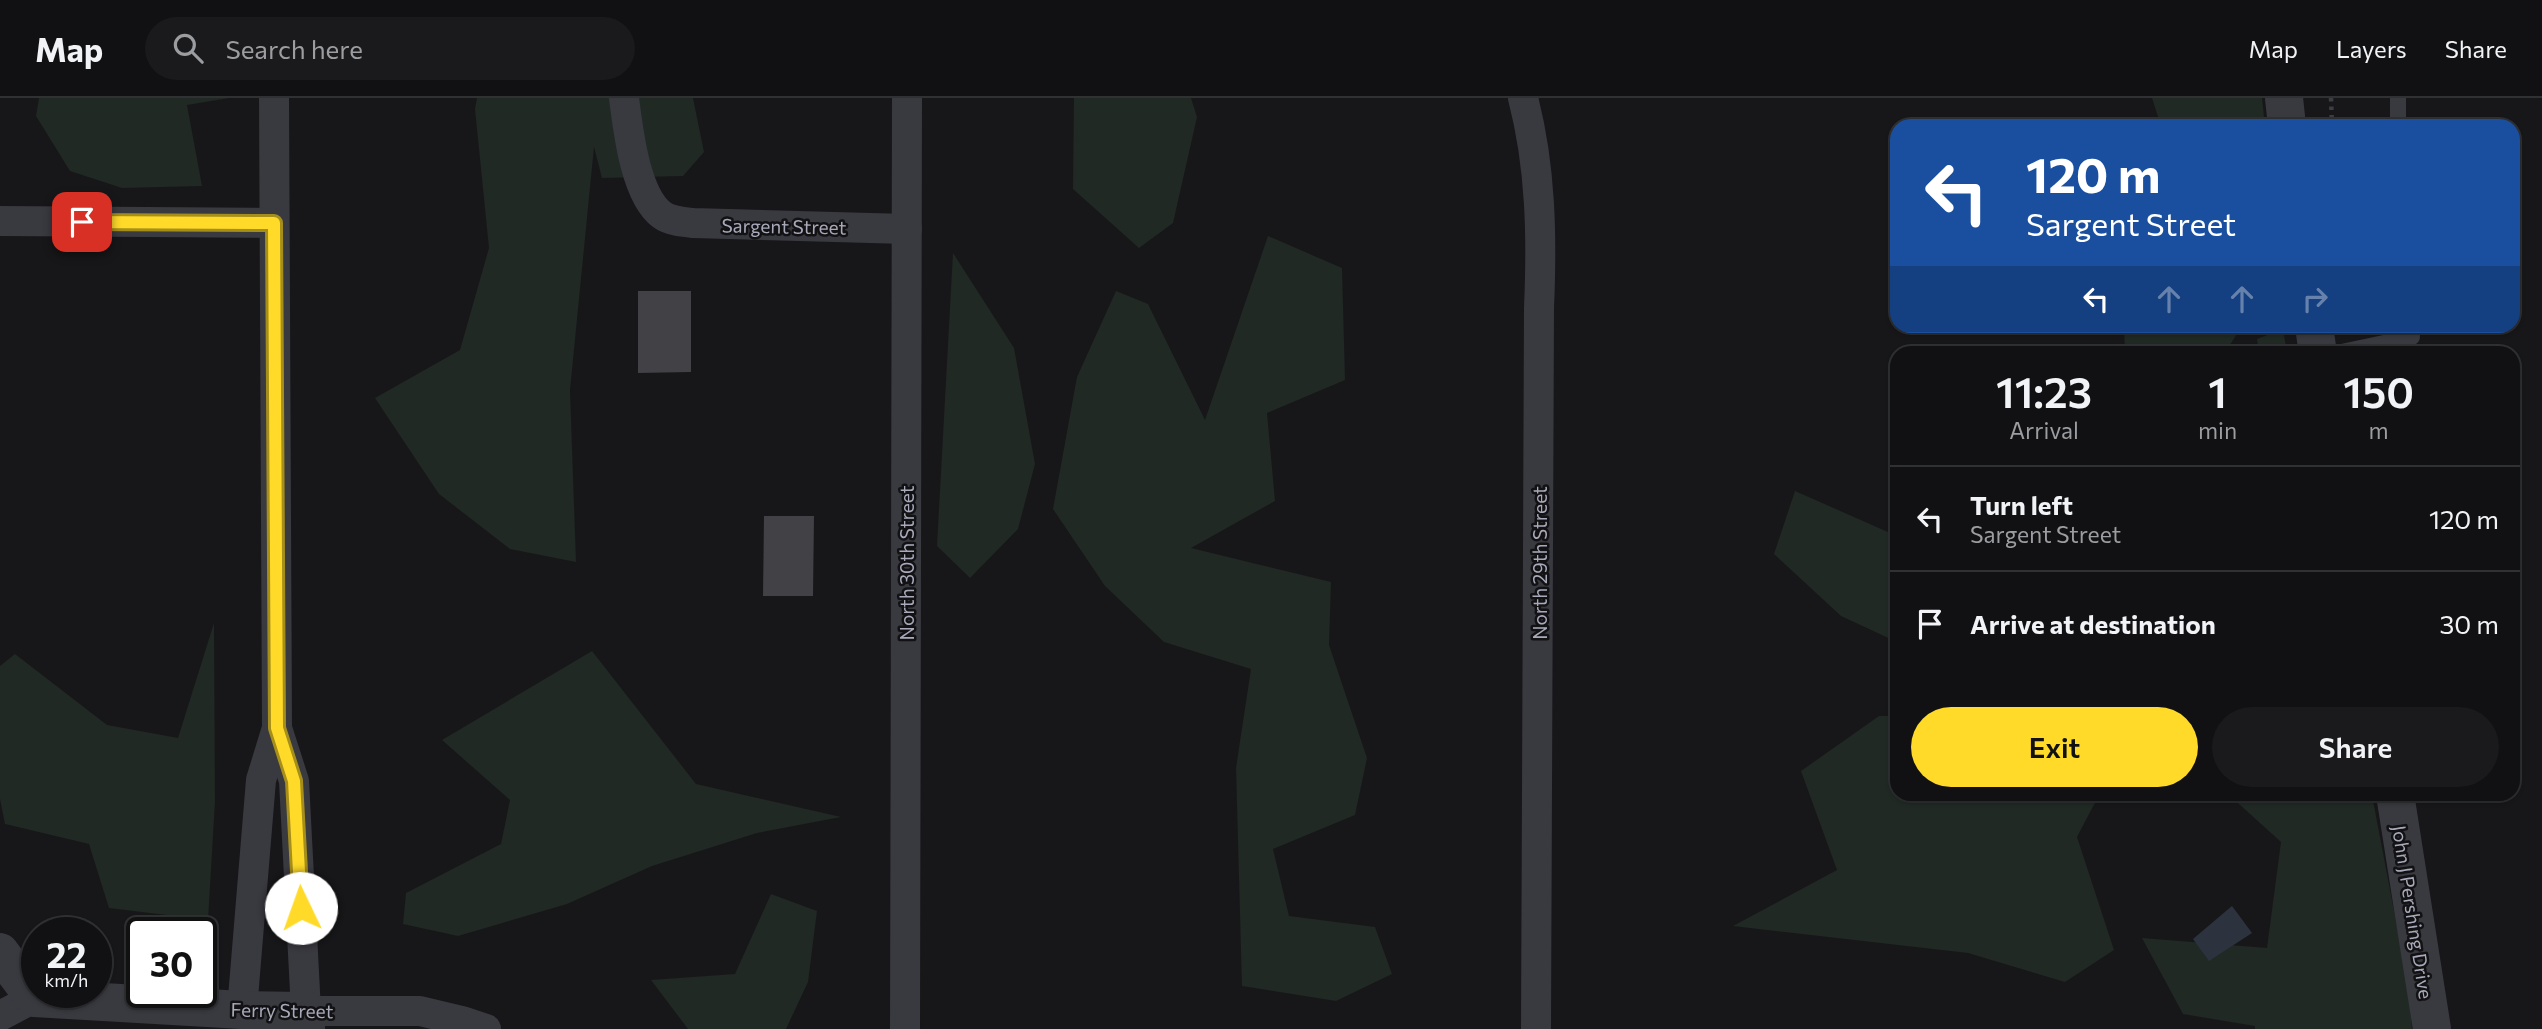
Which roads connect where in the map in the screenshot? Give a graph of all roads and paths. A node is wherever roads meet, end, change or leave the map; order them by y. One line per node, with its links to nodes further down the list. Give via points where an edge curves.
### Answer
1 (274, 98): 12 (street)
2 (624, 98): 13 (street, Sargent Street, via 630,145 641,181 662,216 693,223)
3 (907, 98): 13 (street, North 30th Street)
4 (1523, 98): 27 (street, North 29th Street, via 1539,189 1542,248)
5 (2284, 98): 8 (street)
6 (2331, 98): 9 (path)
7 (2398, 98): 10 (lane)
8 (2286, 119)
9 (2332, 119)
10 (2398, 119)
11 (0, 221): 12 (street)
12 (274, 223): 16 (street)
13 (907, 229): 26 (street, North 30th Street)
14 (2412, 333): 15 (lane, via 2412,337)
15 (2370, 346)
16 (277, 728): 23 (street, via 261,780); 24 (street, via 294,781)
17 (2396, 801): 28 (street, John J Pershing Drive)
18 (0, 952): 19 (street)
19 (21, 980)
20 (21, 1005): 22 (street)
21 (112, 1006): 23 (street, Ferry Street)
22 (0, 1016)
23 (241, 1020): 24 (street, Ferry Street)
24 (306, 1020): 25 (street, Ferry Street, via 419,1011)
25 (470, 1026)
26 (905, 1029)
27 (1536, 1029)
28 (2432, 1029)

